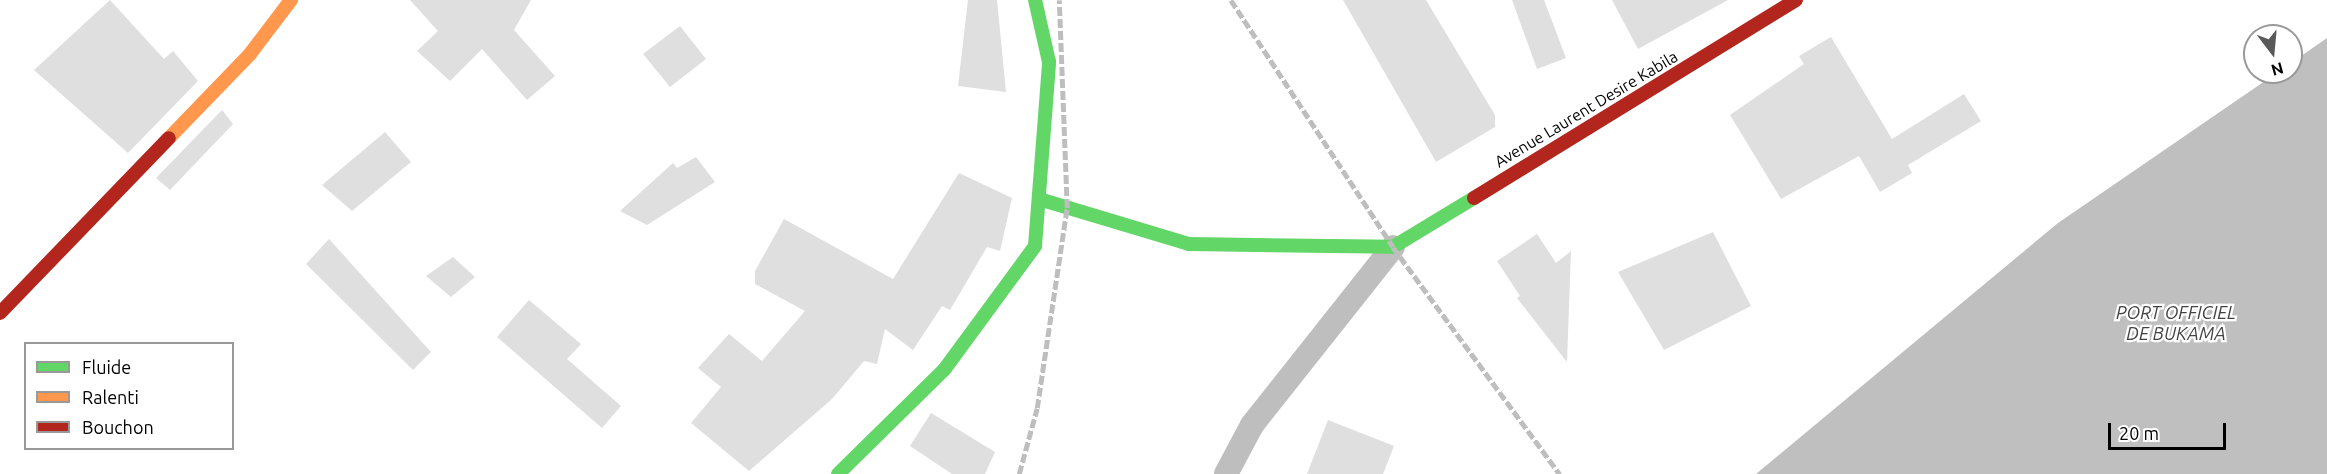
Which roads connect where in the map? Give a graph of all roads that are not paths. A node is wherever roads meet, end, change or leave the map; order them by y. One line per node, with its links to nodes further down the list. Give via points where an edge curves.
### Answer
1 (291, 0): 6 (street, via 250,54)
2 (1035, 0): 4 (street, via 1049,62)
3 (1796, 0): 5 (street, Avenue Laurent Desire Kabila)
4 (1039, 200): 5 (street, via 1189,244); 7 (street, via 1035,246 944,370)
5 (1393, 247): 8 (lane, via 1252,425)
6 (0, 313)
7 (838, 474)
8 (1226, 474)

